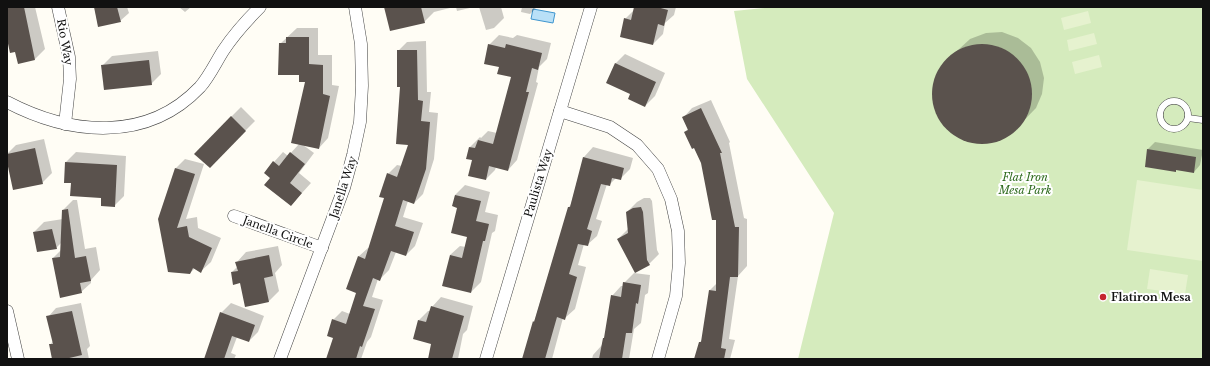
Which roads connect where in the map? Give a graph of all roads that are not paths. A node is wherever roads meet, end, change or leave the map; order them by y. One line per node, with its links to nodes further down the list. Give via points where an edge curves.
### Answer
1 (58, 7): 9 (street, Rio Way, via 69,57 70,79)
2 (260, 7): 9 (street, via 240,27 202,85 184,103 164,115 140,124 116,127)
3 (355, 7): 11 (street, Janella Way, via 361,44 360,122 354,155)
4 (591, 7): 6 (street, Paulista Way)
5 (7, 102): 9 (street, via 43,118)
6 (560, 111): 15 (street, Paulista Way); 16 (street, via 610,127 637,145 658,169 671,198 678,231 679,263 676,296)
7 (1188, 118): 7 (lane, via 1185,107 1174,101 1165,104 1160,111 1163,125 1172,129 1181,128); 8 (lane)
8 (1203, 120)
9 (65, 124)
10 (234, 216): 11 (street, Janella Circle)
11 (322, 248): 14 (street, Janella Way)
12 (7, 311): 13 (street)
13 (18, 359)
14 (280, 359)
15 (486, 359)
16 (658, 359)

